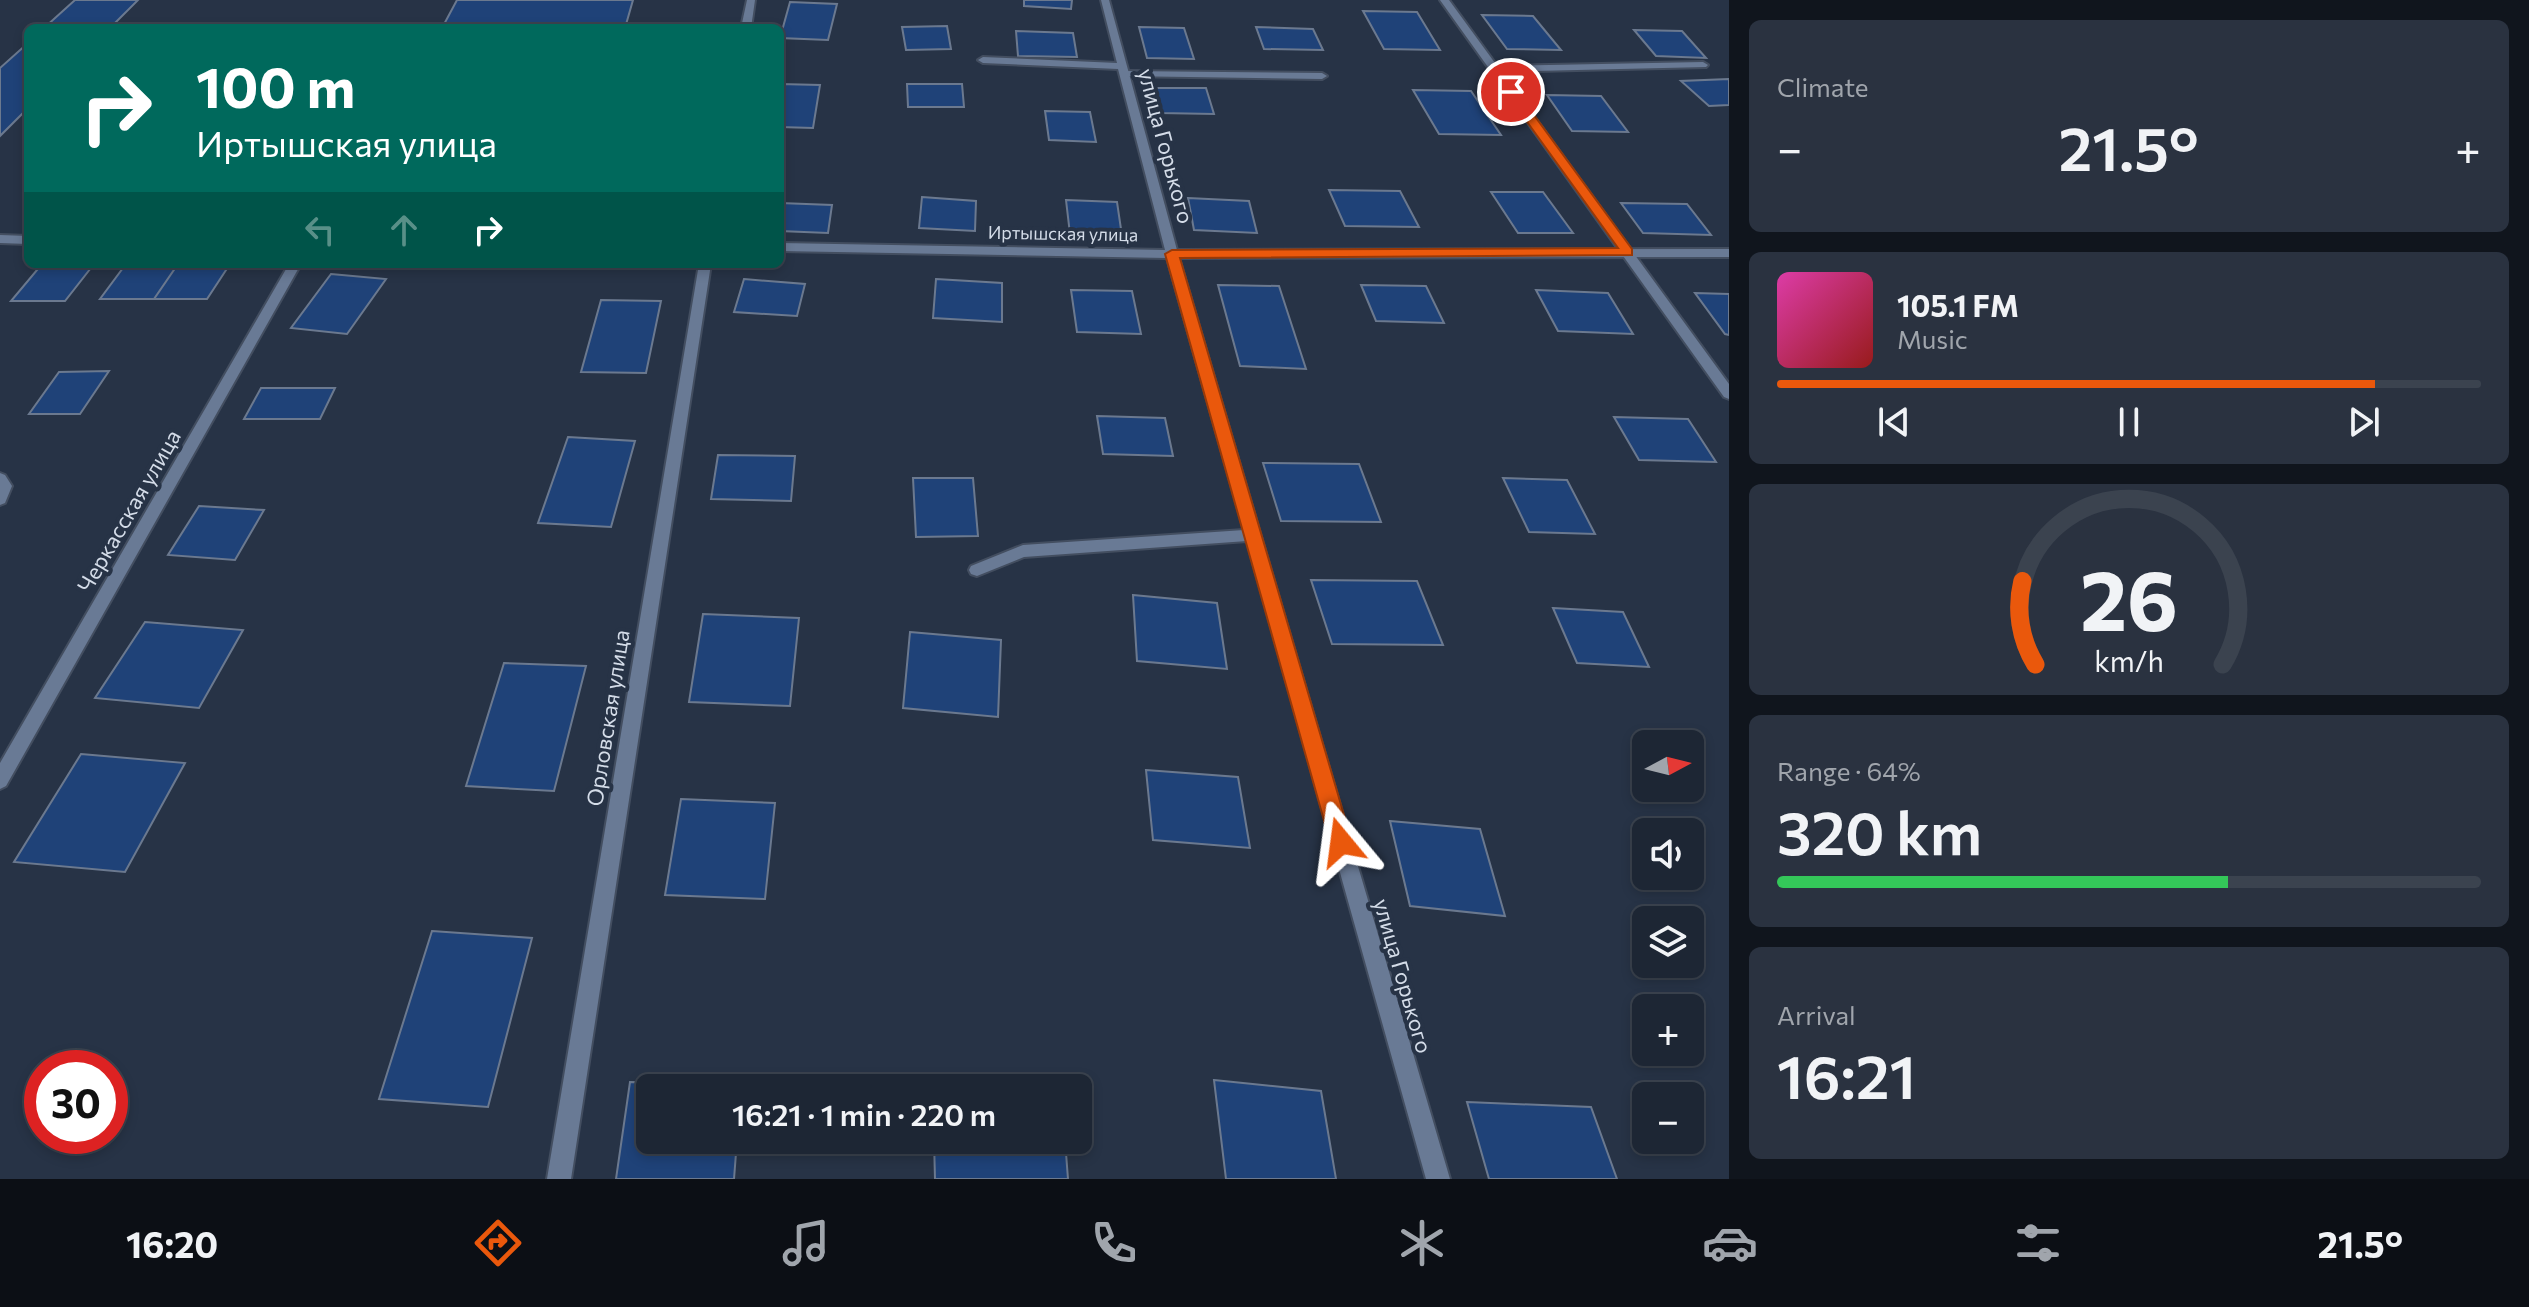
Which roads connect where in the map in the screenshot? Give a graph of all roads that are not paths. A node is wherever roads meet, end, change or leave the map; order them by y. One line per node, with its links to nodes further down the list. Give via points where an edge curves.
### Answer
1 (751, 0): 4 (street)
2 (1105, 0): 8 (street, улица Горького)
3 (1444, 0): 7 (street)
4 (747, 24)
5 (983, 60): 8 (street)
6 (1703, 65): 7 (street)
7 (1494, 69): 13 (street)
8 (1123, 70): 9 (street); 15 (street, улица Горького)
9 (1322, 76)
10 (0, 239): 11 (street)
11 (24, 240)
12 (784, 247): 15 (street, Иртышская улица)
13 (1628, 252): 14 (street, Иртышская улица); 15 (street, Иртышская улица); 18 (street)
14 (1729, 253)
15 (1172, 254): 21 (street, улица Горького)
16 (293, 268): 23 (street, Черкасская улица)
17 (704, 268): 24 (street, Орловская улица)
18 (1729, 394)
19 (0, 479): 20 (street, via 5,486)
20 (0, 499)
21 (1253, 535): 22 (street, via 1023,551); 25 (street, улица Горького)
22 (977, 570)
23 (0, 780)
24 (559, 1179)
25 (1438, 1179)

